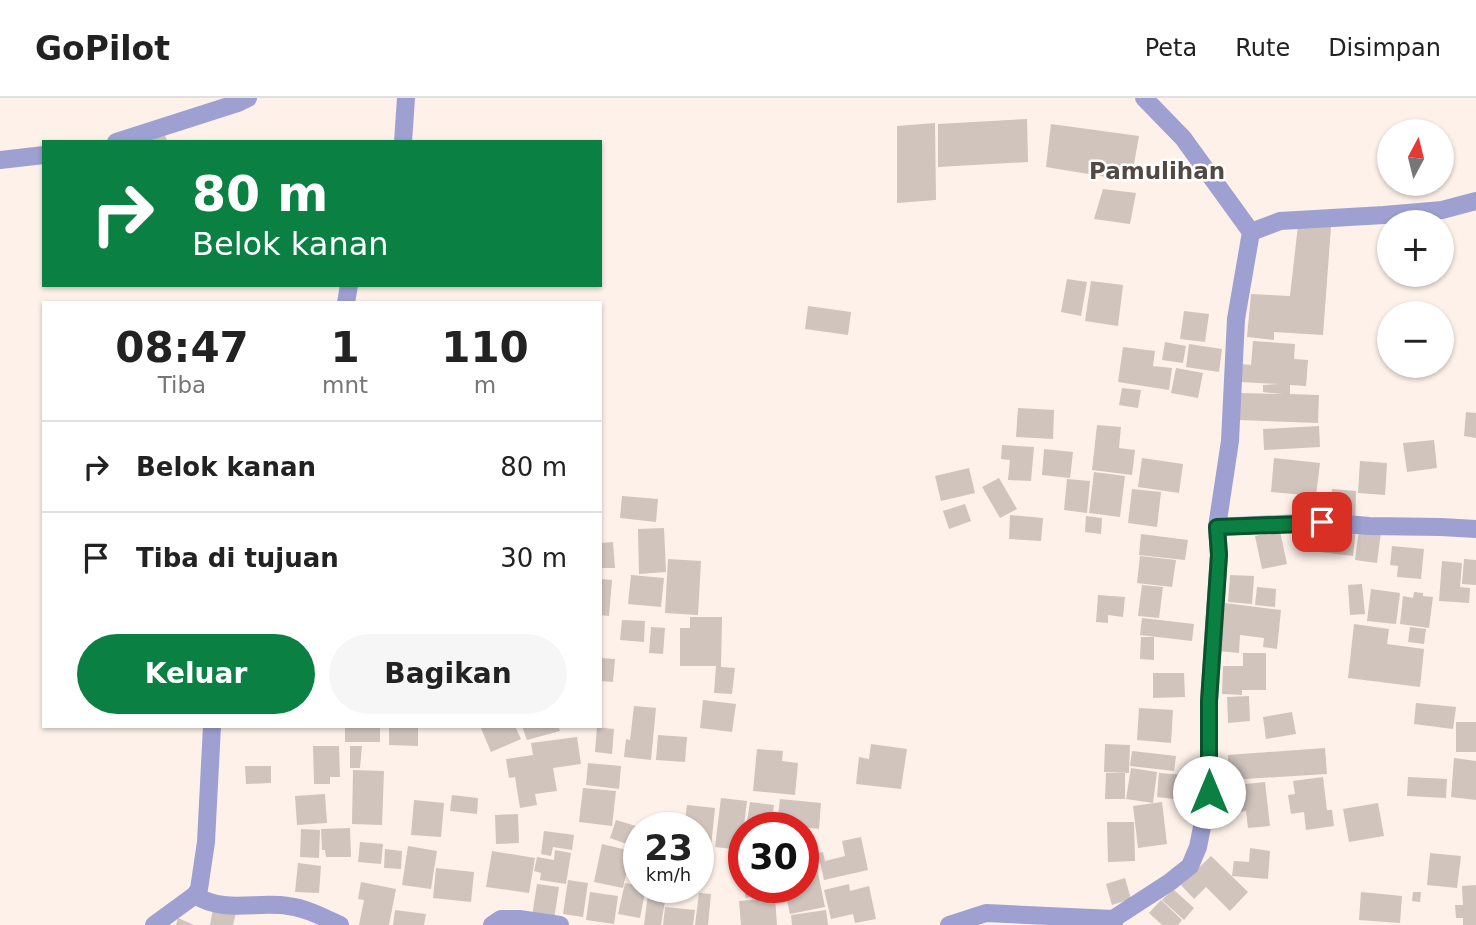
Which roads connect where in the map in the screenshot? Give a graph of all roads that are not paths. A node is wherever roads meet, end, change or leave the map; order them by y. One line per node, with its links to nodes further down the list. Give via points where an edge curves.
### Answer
1 (248, 98): 4 (street)
2 (406, 98): 5 (street)
3 (1144, 98): 9 (street, via 1183,138)
4 (122, 140)
5 (404, 140)
6 (42, 155): 7 (street)
7 (0, 160)
8 (1476, 201): 9 (street, via 1441,210 1280,221)
9 (1251, 232): 10 (street, via 1236,319 1230,441)
10 (1217, 527): 11 (street, via 1322,522); 14 (street, via 1209,792 1198,848 1190,866)
11 (1476, 529)
12 (212, 728): 13 (street, via 206,842)
13 (195, 895): 15 (street); 16 (street, via 207,903 232,906 287,906)
14 (1114, 922): 19 (street, via 986,913)
15 (154, 925)
16 (340, 925)
17 (492, 925): 18 (street, via 501,919 519,919)
18 (560, 925)
19 (949, 925)

